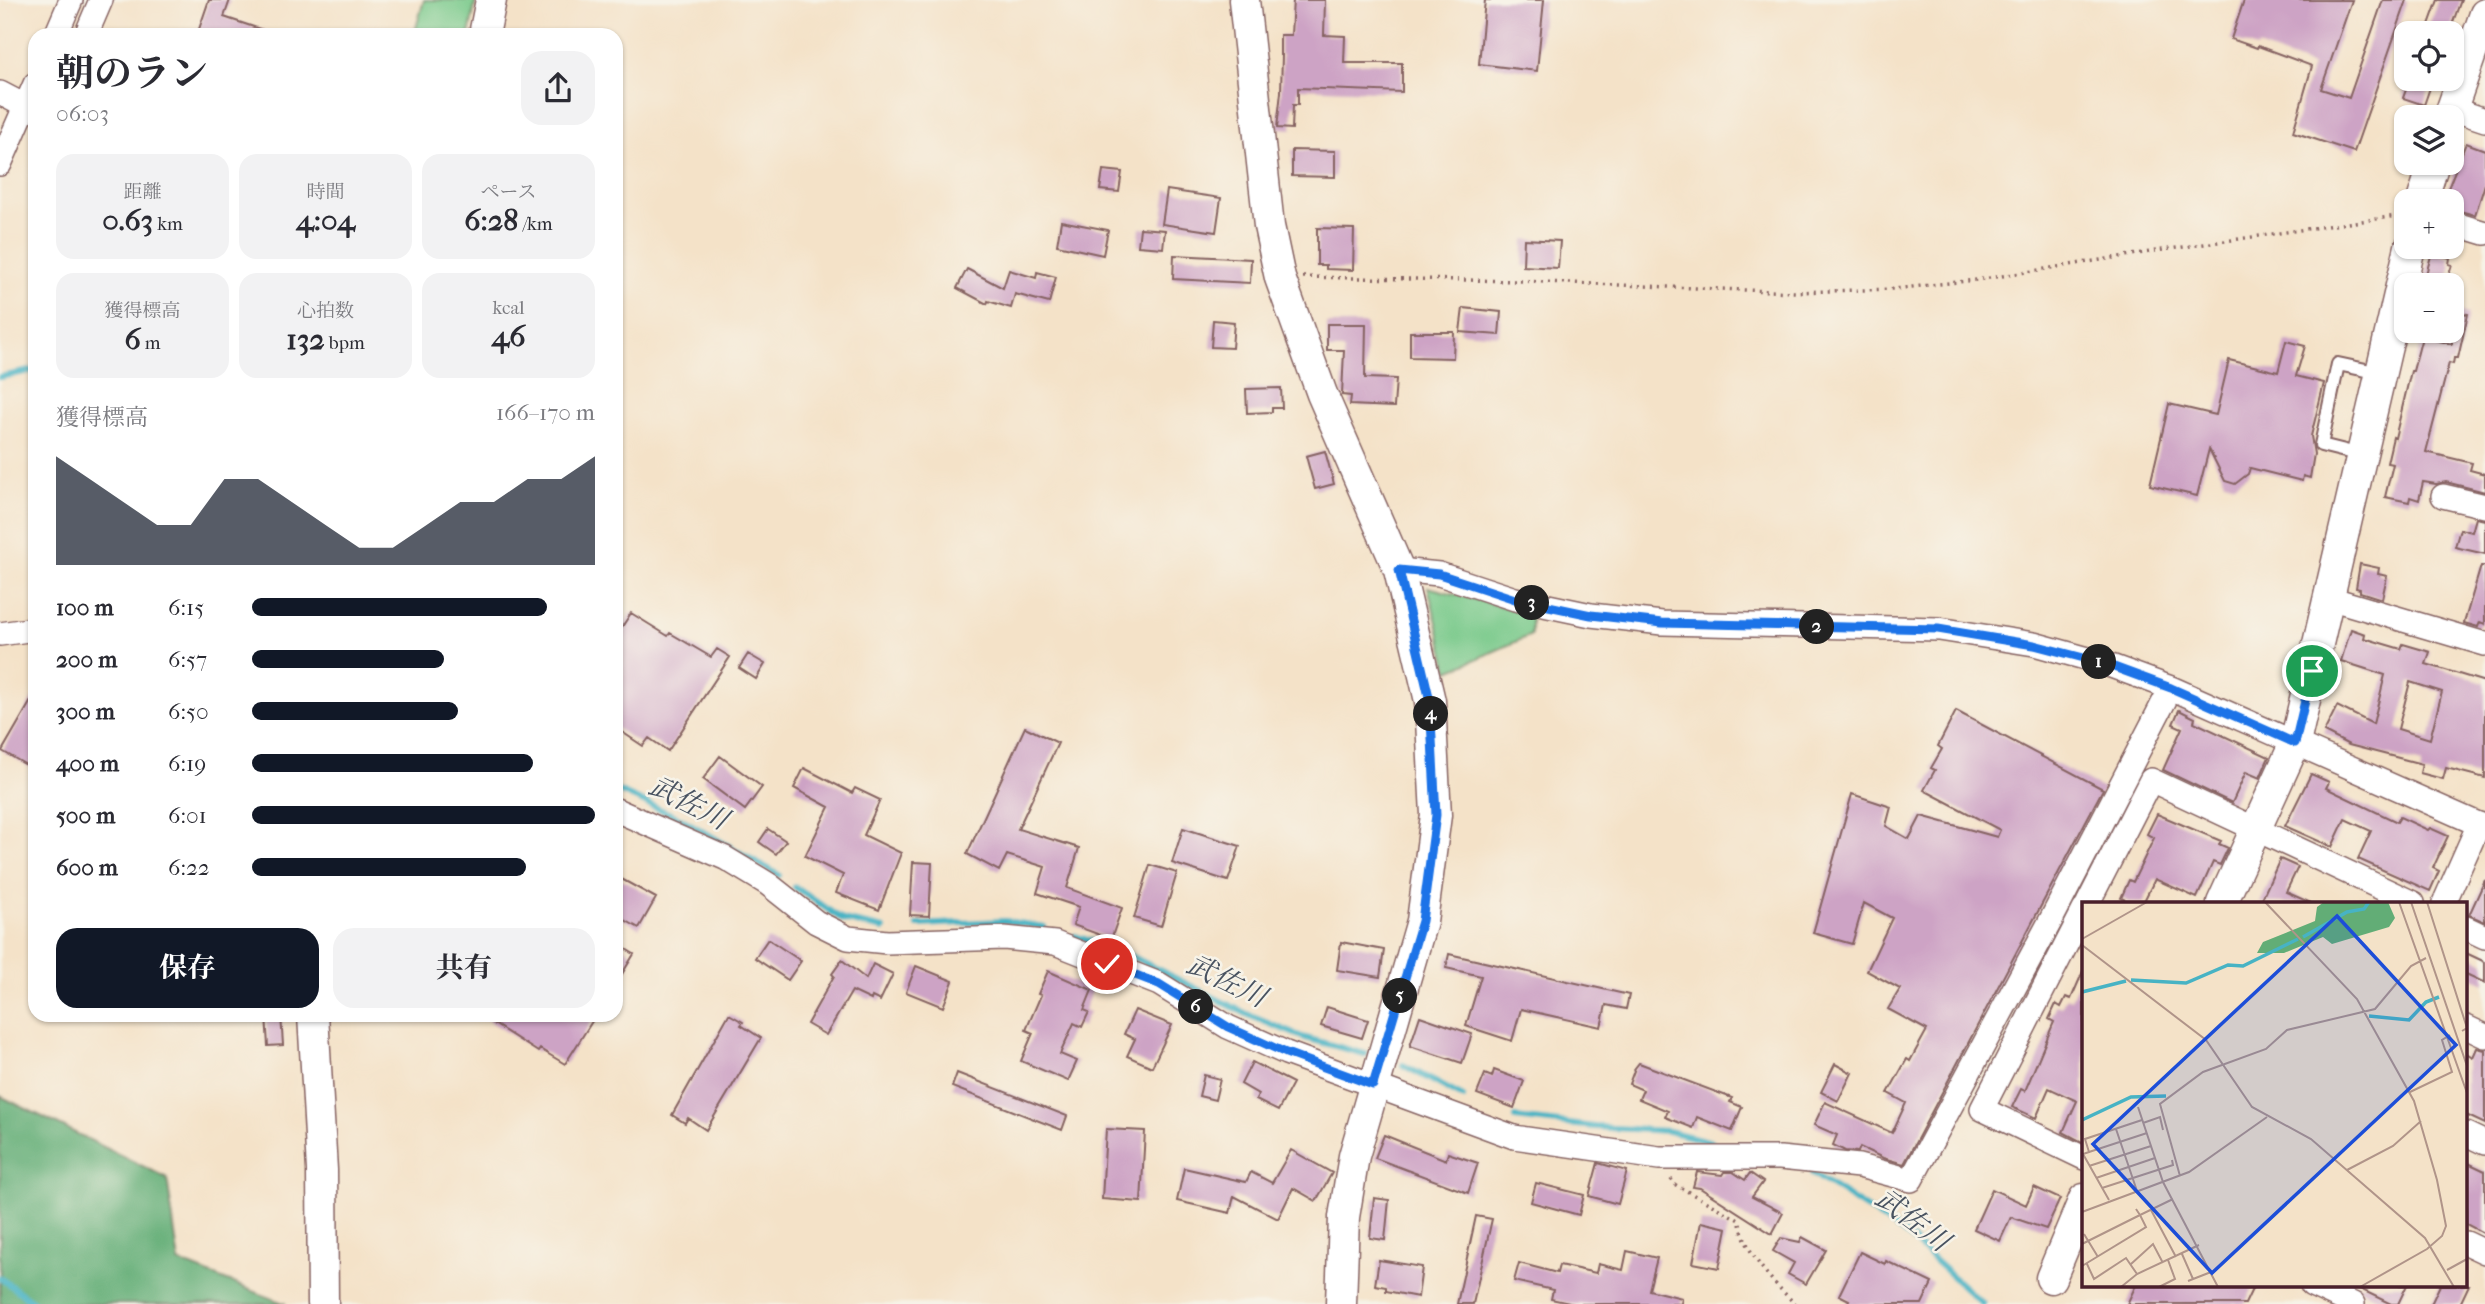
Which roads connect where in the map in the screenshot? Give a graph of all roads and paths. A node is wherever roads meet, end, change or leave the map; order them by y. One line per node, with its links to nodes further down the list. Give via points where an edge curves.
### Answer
1 (71, 0): 6 (street)
2 (101, 0): 7 (street)
3 (491, 0): 8 (street)
4 (1244, 0): 20 (street, via 1267,214)
5 (2485, 14): 10 (street)
6 (59, 28)
7 (89, 28)
8 (485, 28)
9 (0, 93): 11 (street)
10 (2454, 105)
11 (28, 106)
12 (28, 111): 15 (street)
13 (2464, 116): 14 (street)
14 (2485, 121)
15 (0, 164)
16 (2394, 217): 20 (path, via 1894,289 1796,292)
17 (2464, 227): 18 (street)
18 (2485, 233)
19 (2407, 259): 21 (street)
20 (1280, 278): 25 (street, via 1322,394)
21 (2380, 373): 22 (street); 22 (lane, via 2338,365 2320,445)
22 (2362, 455): 26 (street)
23 (2443, 496): 24 (street)
24 (2485, 506)
25 (1399, 570): 30 (street, via 1439,574 1515,599 1591,615 1662,623 1938,629 1989,636 2103,663); 45 (street, via 1430,701 1436,815 1422,921)
26 (2329, 598): 29 (street); 31 (street)
27 (28, 630): 28 (street)
28 (0, 634)
29 (2485, 644)
30 (2171, 688): 31 (street); 49 (street, via 1912,1180 1859,1166 1780,1158)
31 (2295, 743): 33 (street); 34 (street)
32 (623, 813): 45 (street, via 725,858 816,922 848,938 887,942 1004,938 1055,943 1159,984 1228,1027 1286,1053)
33 (2482, 826): 38 (street)
34 (2255, 831): 35 (street, via 2151,780); 36 (street); 37 (street)
35 (2089, 902)
36 (2222, 902)
37 (2411, 902)
38 (2444, 902)
39 (2082, 914): 48 (street, via 1982,1109)
40 (2468, 929): 41 (street)
41 (2485, 937)
42 (313, 1022): 55 (street, via 322,1170)
43 (2468, 1028): 44 (street)
44 (2485, 1036)
45 (1373, 1085): 49 (street, via 1514,1137); 56 (street, via 1344,1217)
46 (2468, 1135): 47 (street)
47 (2485, 1143)
48 (2082, 1157)
49 (1659, 1158): 57 (path, via 1674,1184 1739,1220 1759,1267)
50 (2082, 1204): 53 (street)
51 (2468, 1244): 52 (street)
52 (2485, 1252)
53 (2051, 1278)
54 (2314, 1286): 58 (street)
55 (323, 1304)
56 (1341, 1304)
57 (1796, 1304)
58 (2353, 1304)

